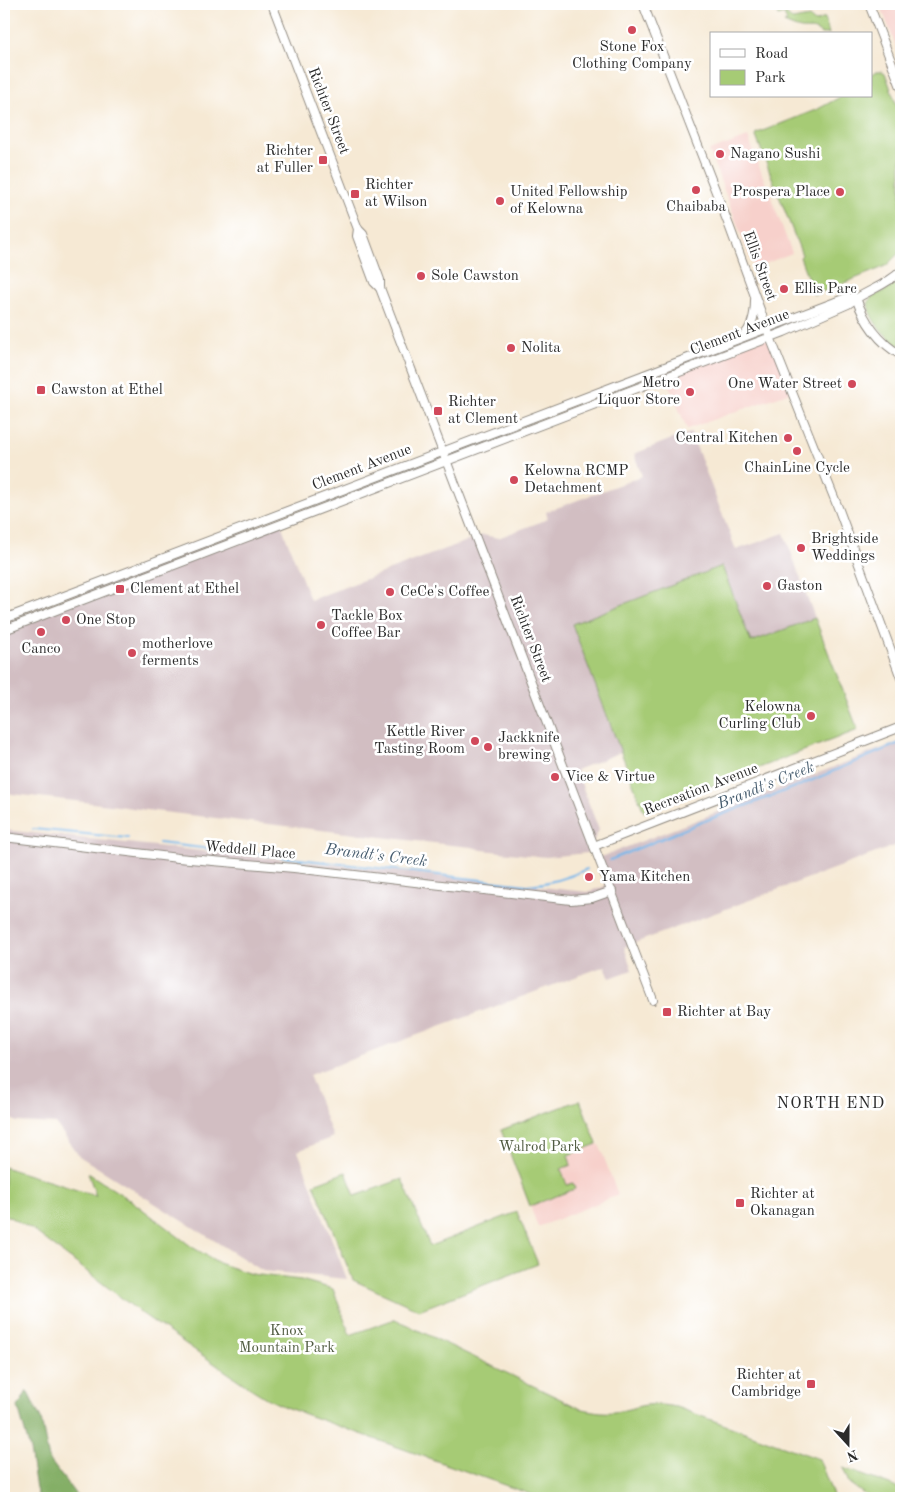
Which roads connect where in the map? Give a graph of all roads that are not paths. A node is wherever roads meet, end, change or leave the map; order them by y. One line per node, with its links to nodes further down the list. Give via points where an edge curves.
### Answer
1 (272, 4): 12 (main road, Richter Street, via 363,234 380,288)
2 (643, 4): 6 (main road, Ellis Street)
3 (869, 4): 4 (main road)
4 (901, 87)
5 (901, 271): 7 (main road, via 881,286)
6 (755, 295): 8 (main road, Ellis Street); 10 (main road, via 752,322)
7 (856, 298): 8 (main road, Clement Avenue, via 846,298); 9 (main road, Clement Avenue); 11 (main road, via 876,335)
8 (767, 328): 9 (main road, Ellis Street); 10 (main road, Clement Avenue)
9 (770, 337): 13 (main road, Clement Avenue); 16 (main road, Ellis Street)
10 (741, 338): 12 (main road, Clement Avenue)
11 (901, 355)
12 (443, 452): 13 (main road, Richter Street); 14 (main road, Clement Avenue)
13 (447, 461): 15 (main road, Clement Avenue); 19 (main road, Richter Street)
14 (4, 619)
15 (4, 630)
16 (901, 678)
17 (901, 727): 19 (main road, Recreation Avenue)
18 (4, 837): 20 (main road, Weddell Place, via 571,900)
19 (594, 846): 20 (main road, Richter Street)
20 (612, 891): 21 (main road, Richter Street)
21 (653, 1000)

